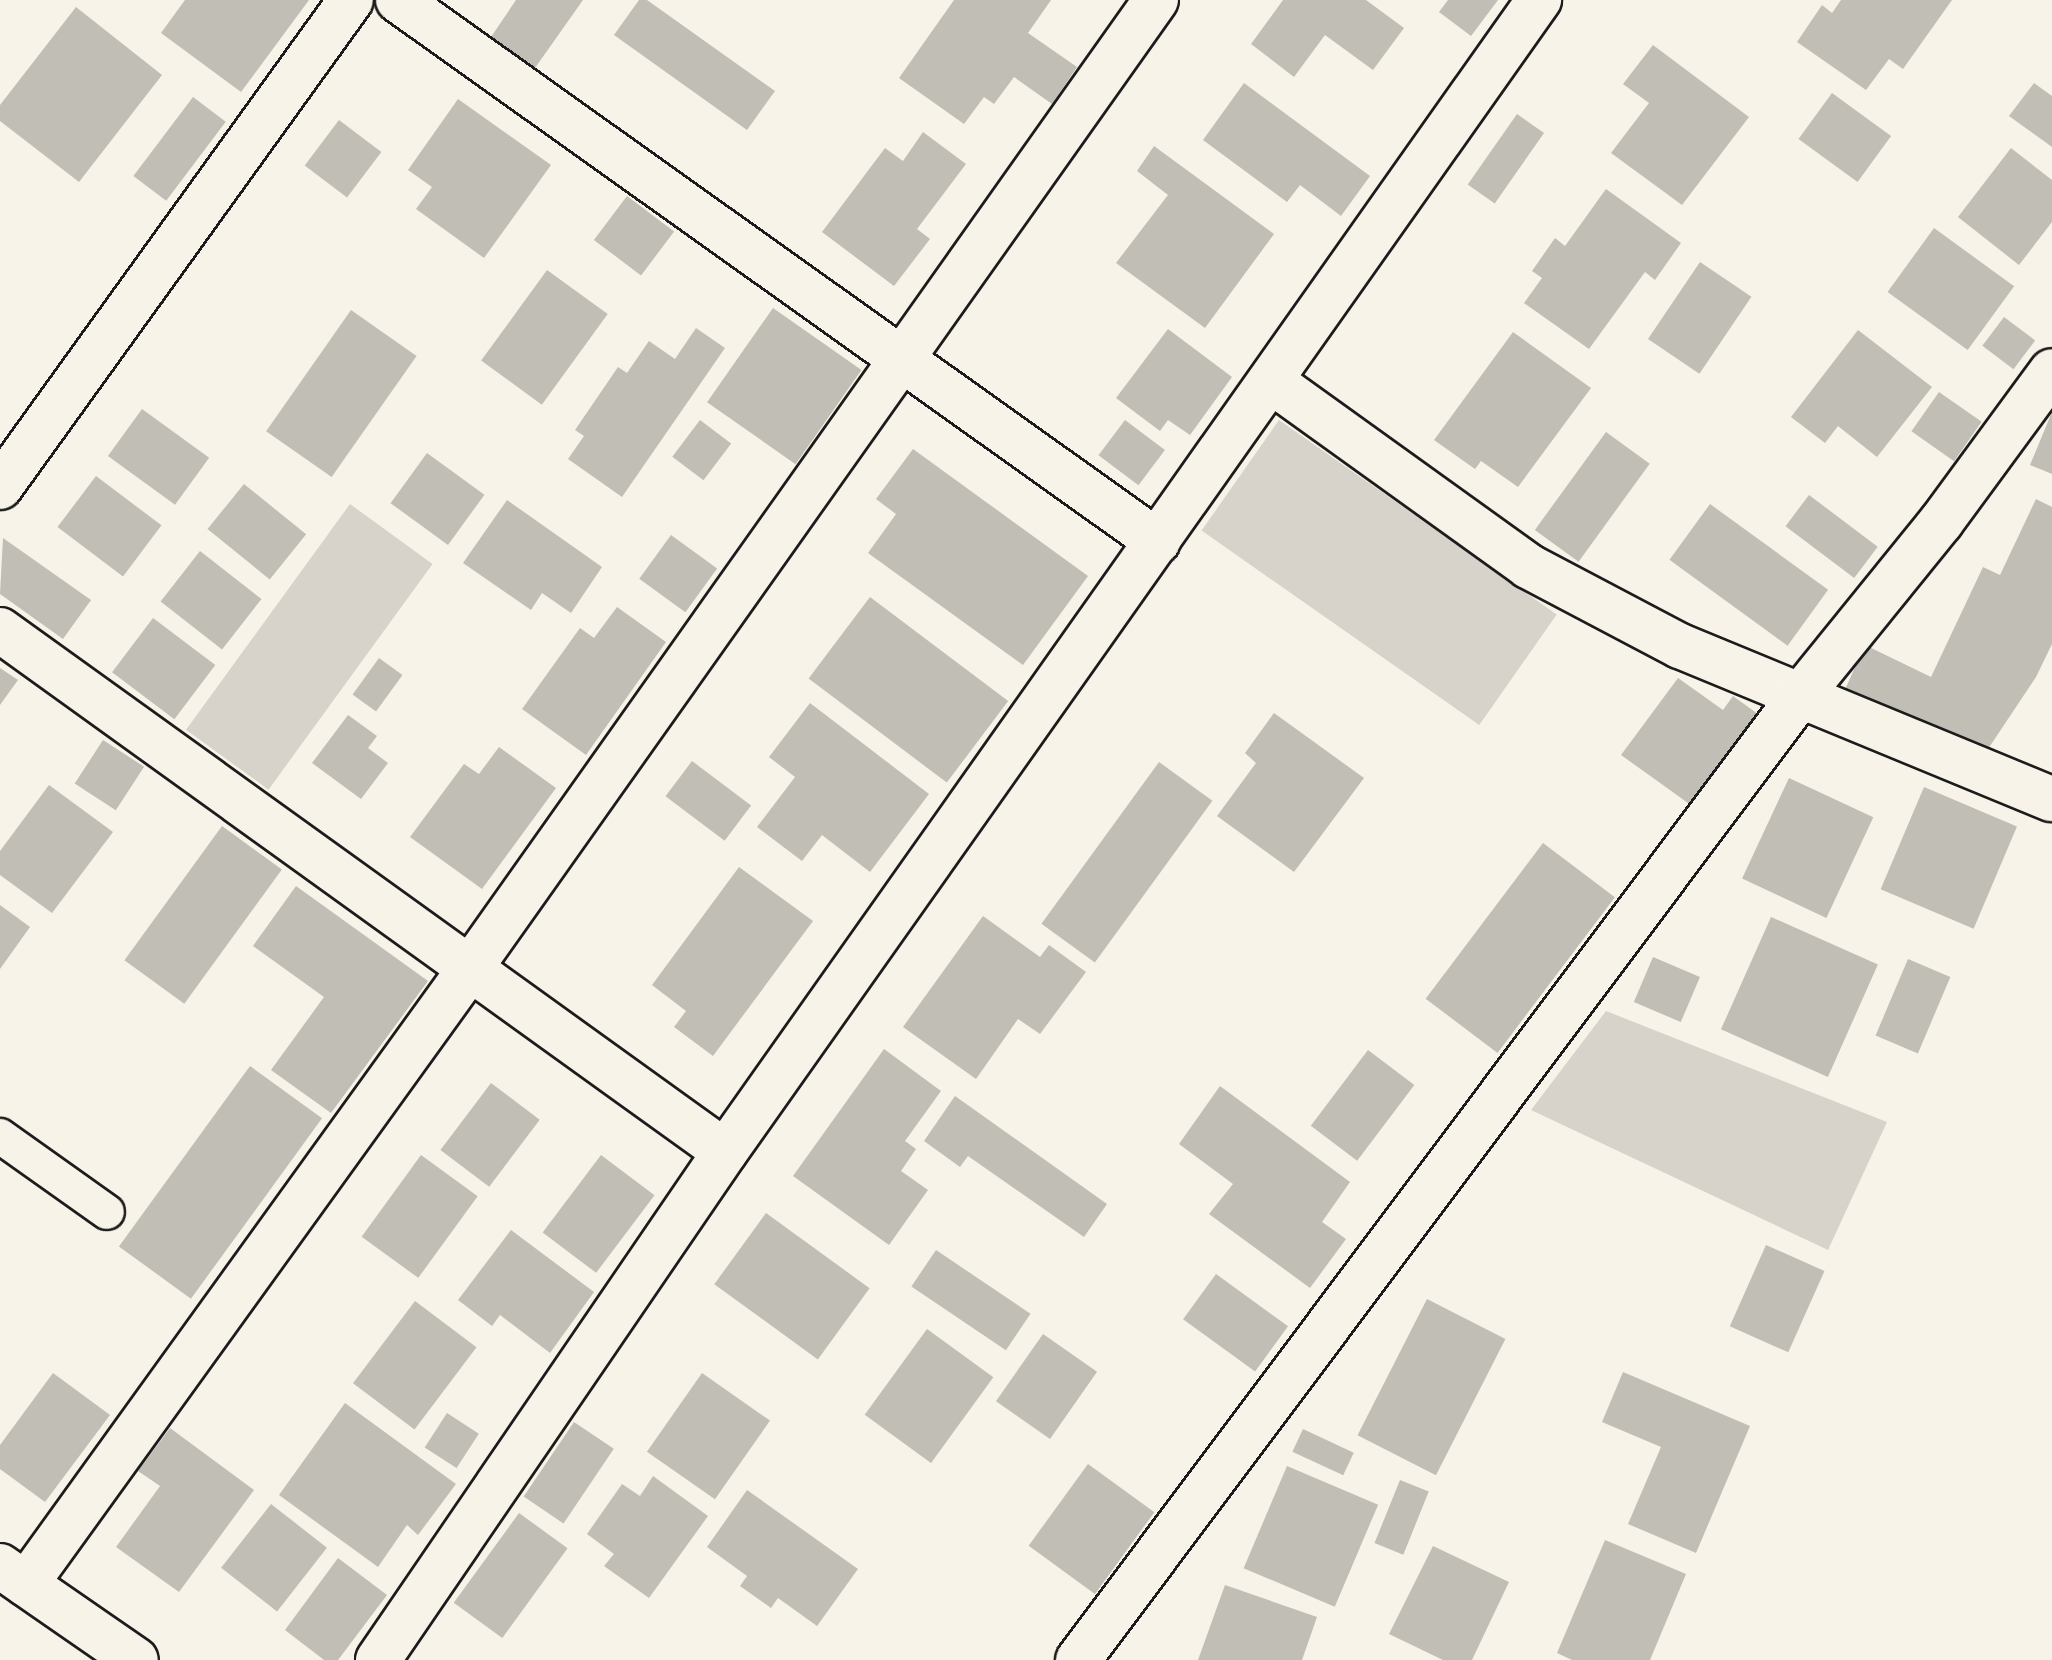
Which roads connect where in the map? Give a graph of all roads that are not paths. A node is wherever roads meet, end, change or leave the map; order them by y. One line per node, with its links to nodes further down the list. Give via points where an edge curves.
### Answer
1 (351, 0): 8 (street)
2 (398, 0): 5 (street)
3 (1156, 0): 5 (street)
4 (1539, 0): 7 (street)
5 (903, 358): 9 (street); 13 (street)
6 (2052, 371): 11 (street, via 1941,522)
7 (1271, 381): 9 (street); 11 (street, via 1528,566 1680,646)
8 (0, 487)
9 (1158, 542): 15 (street)
10 (0, 630): 13 (street)
11 (1800, 696): 12 (street); 20 (street)
12 (2052, 799)
13 (471, 967): 15 (street); 17 (street)
14 (0, 1136): 16 (lane)
15 (725, 1152): 19 (street)
16 (107, 1212)
17 (13, 1575): 18 (street)
18 (136, 1660)
19 (378, 1660)
20 (1078, 1660)

